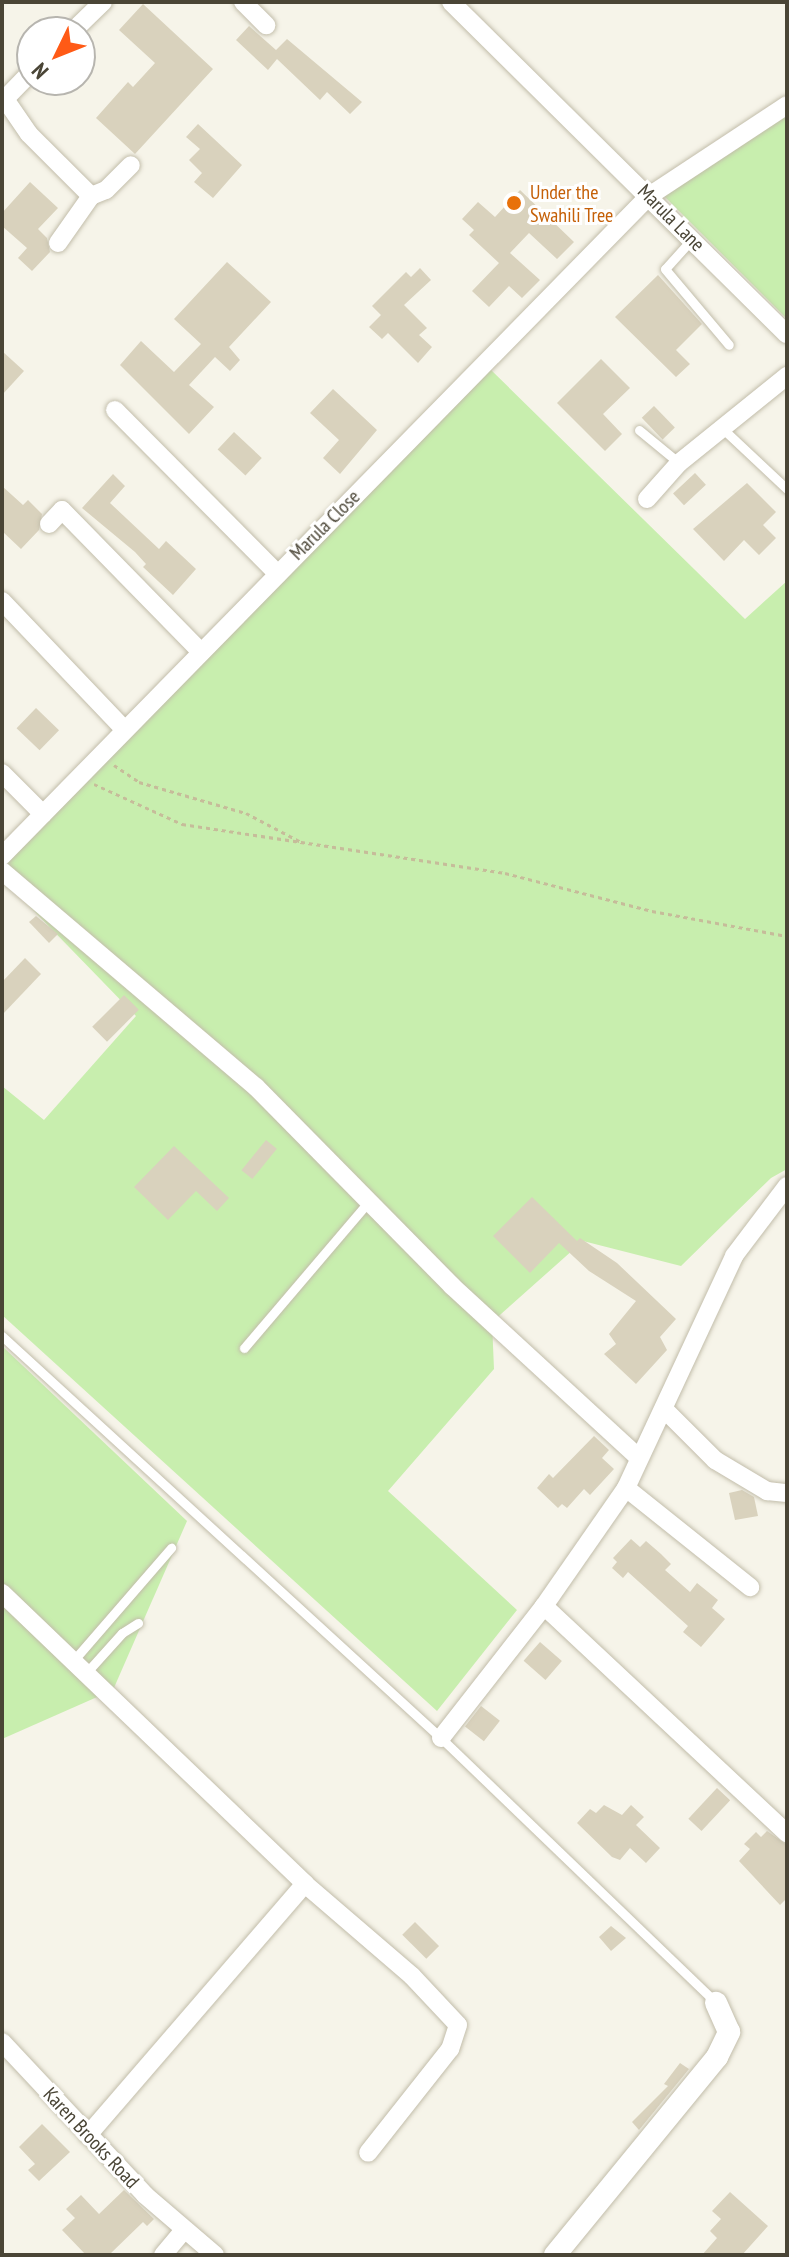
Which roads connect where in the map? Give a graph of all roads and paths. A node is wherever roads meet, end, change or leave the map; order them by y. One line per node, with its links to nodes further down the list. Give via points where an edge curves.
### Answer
1 (103, 2): 4 (street)
2 (243, 2): 5 (street)
3 (451, 2): 10 (street, Marula Lane)
4 (89, 16)
5 (266, 25)
6 (4, 101): 9 (street)
7 (787, 105): 10 (street, Marula Close)
8 (131, 165): 9 (street, via 106,190)
9 (91, 196): 12 (street, via 64,220)
10 (649, 196): 11 (street, Marula Lane); 23 (street, Marula Close)
11 (692, 239): 13 (street, Marula Lane); 14 (lane, via 665,269)
12 (58, 243)
13 (787, 334)
14 (729, 345)
15 (787, 376): 17 (street)
16 (115, 410): 23 (street)
17 (723, 429): 19 (street); 20 (lane)
18 (639, 430): 19 (lane)
19 (679, 463): 21 (street)
20 (787, 489)
21 (647, 499)
22 (49, 524): 25 (street, via 62,510)
23 (278, 574): 25 (street, Marula Close)
24 (2, 601): 26 (street)
25 (201, 652): 26 (street, Marula Close)
26 (125, 730): 27 (street, Marula Close)
27 (100, 755): 29 (street, Marula Close); 31 (path, via 139,782 246,813)
28 (2, 773): 30 (street)
29 (79, 777): 30 (street, Marula Close); 31 (path, via 182,824)
30 (43, 814): 32 (street, Marula Close)
31 (304, 844): 34 (path, via 505,873 652,911)
32 (2, 856)
33 (2, 871): 36 (street, via 256,1087)
34 (786, 937)
35 (787, 1186): 39 (street, via 734,1256)
36 (369, 1201): 38 (lane); 40 (street, via 452,1286)
37 (2, 1336): 49 (lane)
38 (244, 1348)
39 (665, 1410): 40 (street); 42 (street, via 715,1460 767,1491)
40 (638, 1457): 41 (street)
41 (626, 1488): 44 (street); 46 (street)
42 (787, 1493)
43 (171, 1548): 48 (lane)
44 (750, 1587)
45 (2, 1593): 48 (street)
46 (544, 1606): 49 (street); 50 (street)
47 (138, 1623): 48 (lane)
48 (79, 1667): 51 (street)
49 (441, 1738): 52 (lane)
50 (787, 1833)
51 (305, 1884): 54 (street); 55 (street, via 412,1976 458,2025 450,2049)
52 (716, 2003): 59 (street, via 729,2032 717,2057)
53 (2, 2042): 54 (street, Karen Brooks Road)
54 (88, 2135): 56 (street, Karen Brooks Road)
55 (368, 2153)
56 (183, 2231): 57 (street); 58 (street, Karen Brooks Road)
57 (163, 2255)
58 (215, 2255)
59 (555, 2255)

